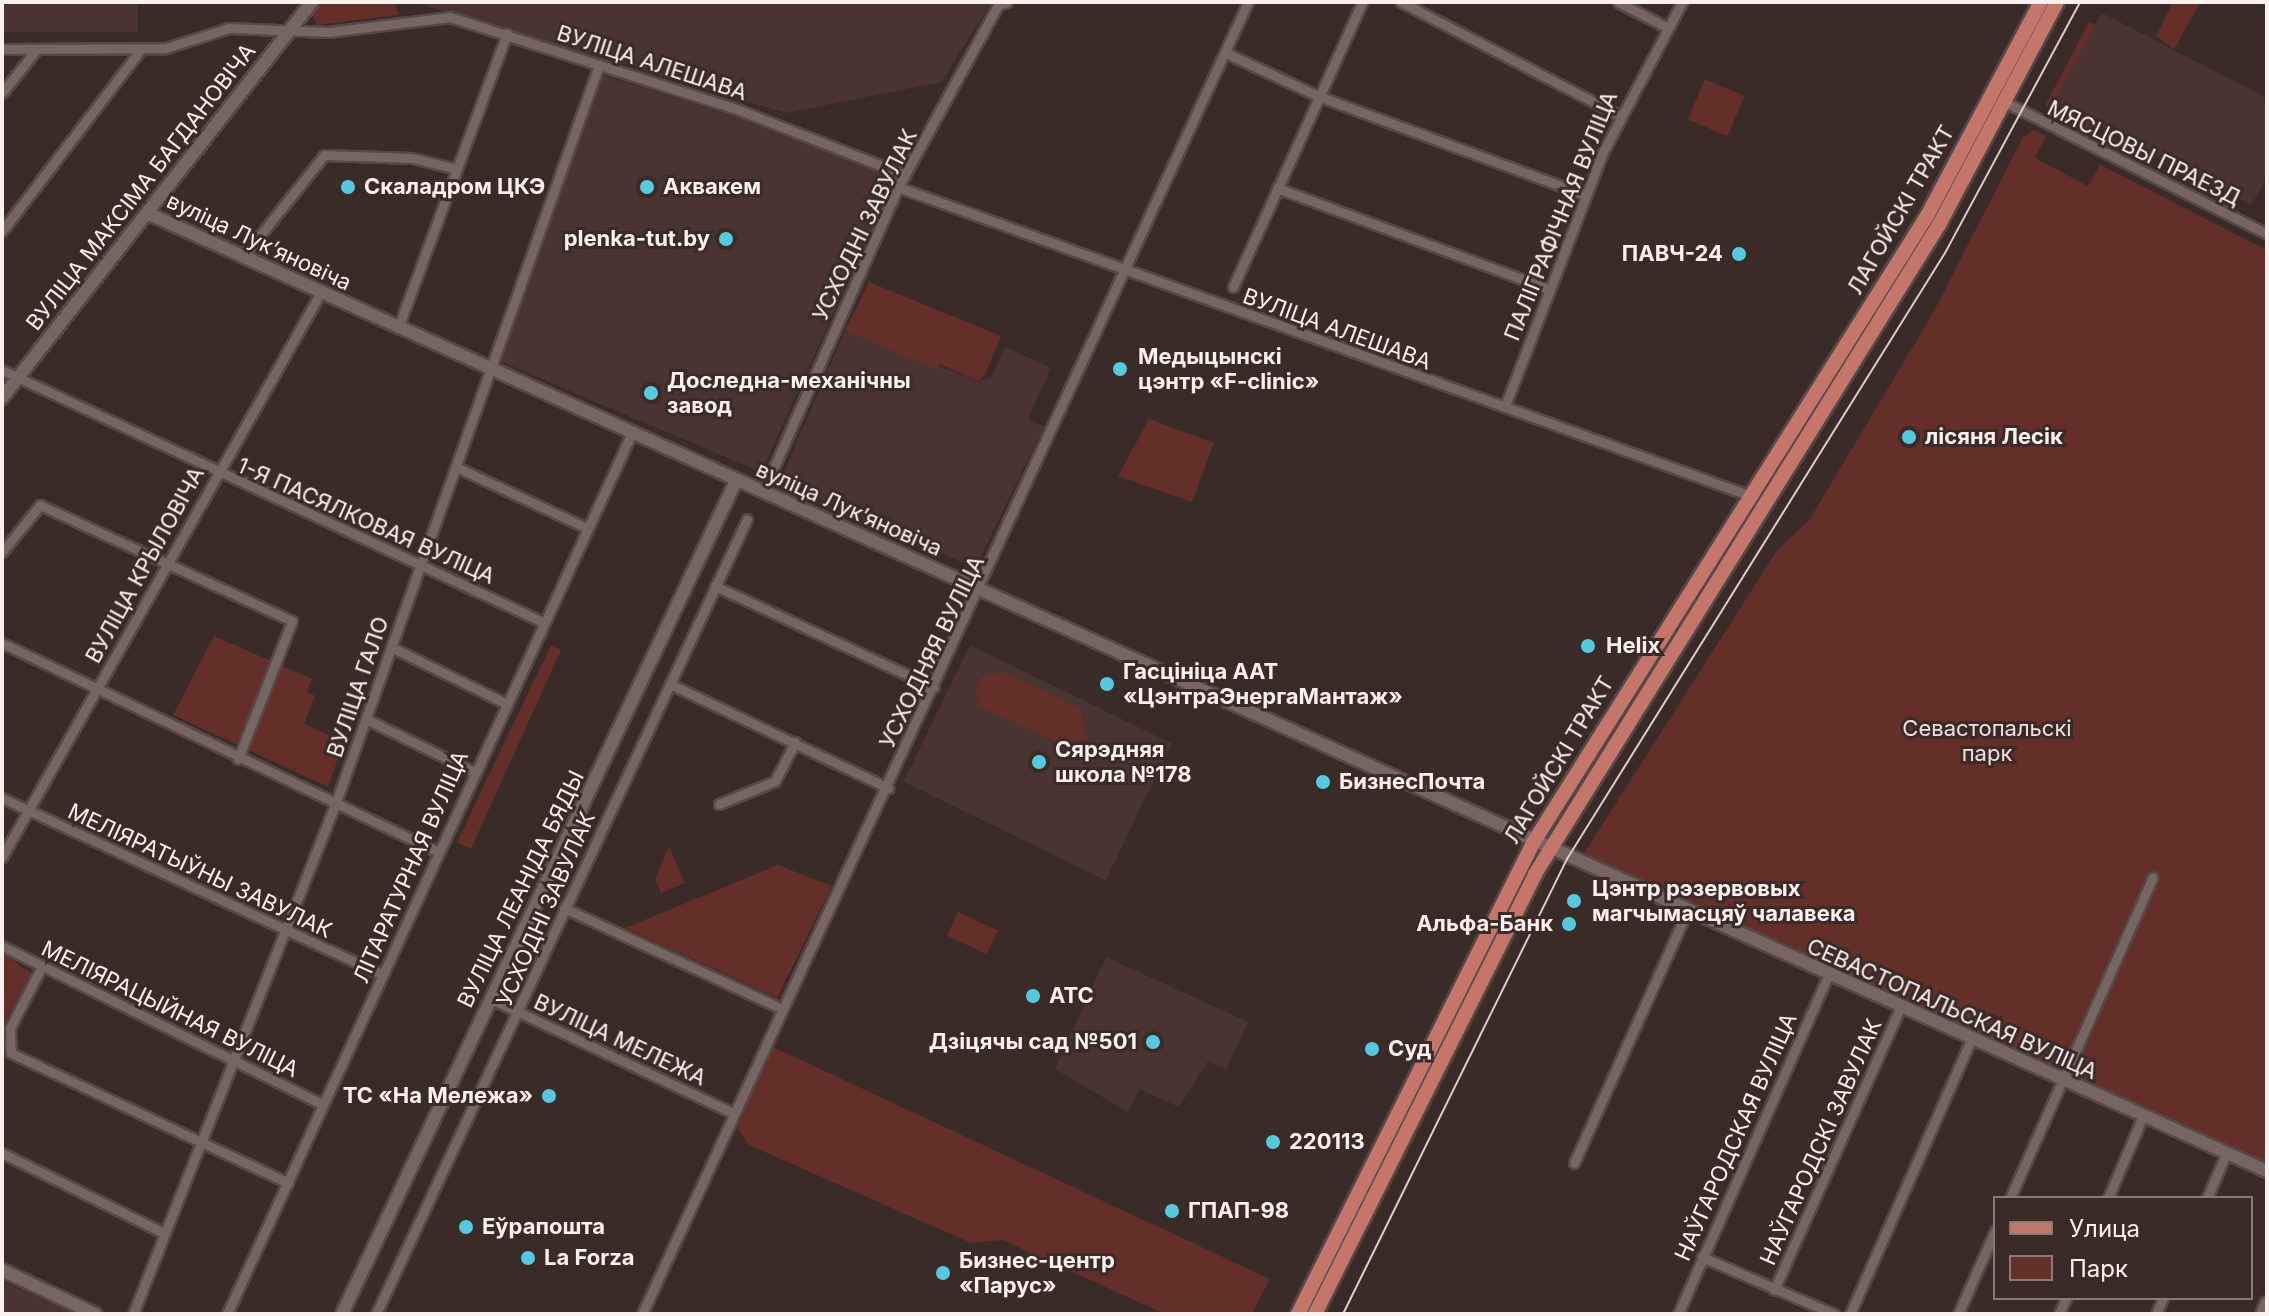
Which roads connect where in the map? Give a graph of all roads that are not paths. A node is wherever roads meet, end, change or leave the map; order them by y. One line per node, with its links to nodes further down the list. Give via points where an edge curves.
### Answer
1 (312, 2): 11 (main road, ВУЛІЦА МАКСІМА БАГДАНОВІЧА)
2 (1007, 2): 23 (street, УСХОДНІ ЗАВУЛАК, via 998,5)
3 (1248, 2): 16 (street, УСХОДНЯЯ ВУЛІЦА)
4 (1362, 2): 19 (street)
5 (1401, 2): 21 (street)
6 (1618, 2): 10 (street)
7 (1682, 2): 10 (street, ПАЛІГРАФІЧНАЯ ВУЛІЦА)
8 (2041, 2): 20 (main road, ЛАГОЙСКІ ТРАКТ)
9 (2057, 2): 20 (main road, ЛАГОЙСКІ ТРАКТ)
10 (1668, 28): 21 (street, ПАЛІГРАФІЧНАЯ ВУЛІЦА)
11 (289, 32): 12 (street, ВУЛІЦА АЛЕШАВА, via 439,16); 14 (street, ВУЛІЦА АЛЕШАВА, via 229,28 182,47); 27 (main road, ВУЛІЦА МАКСІМА БАГДАНОВІЧА)
12 (507, 34): 17 (street, ВУЛІЦА АЛЕШАВА); 22 (street)
13 (2, 49): 15 (street, ВУЛІЦА АЛЕШАВА)
14 (141, 49): 15 (street, ВУЛІЦА АЛЕШАВА); 28 (street)
15 (36, 50): 18 (street)
16 (1226, 53): 19 (street); 31 (street, УСХОДНЯЯ ВУЛІЦА)
17 (599, 65): 23 (street, ВУЛІЦА АЛЕШАВА); 36 (street, ВУЛІЦА ГАЛО)
18 (2, 93)
19 (1318, 96): 25 (street); 26 (street)
20 (1998, 99): 29 (street, МЯСЦОВЫ ПРАЕЗД); 46 (main road, ЛАГОЙСКІ ТРАКТ); 47 (main road, ЛАГОЙСКІ ТРАКТ, via 1940,223)
21 (1619, 115): 26 (street, ПАЛІГРАФІЧНАЯ ВУЛІЦА)
22 (457, 169): 30 (street, via 412,158 324,155); 35 (street)
23 (905, 175): 24 (street, УСХОДНІ ЗАВУЛАК)
24 (898, 187): 31 (street, ВУЛІЦА АЛЕШАВА); 44 (street, УСХОДНІ ЗАВУЛАК)
25 (1277, 188): 32 (street); 33 (street)
26 (1585, 195): 33 (street, ПАЛІГРАФІЧНАЯ ВУЛІЦА)
27 (147, 213): 30 (main road, вуліца Лукʼяновіча); 38 (main road, ВУЛІЦА МАКСІМА БАГДАНОВІЧА)
28 (2, 231)
29 (2267, 234)
30 (243, 257): 34 (main road, вуліца Лукʼяновіча)
31 (1127, 270): 40 (street, ВУЛІЦА АЛЕШАВА); 54 (street, УСХОДНЯЯ ВУЛІЦА)
32 (1233, 287)
33 (1548, 289): 40 (street, ПАЛІГРАФІЧНАЯ ВУЛІЦА)
34 (321, 292): 35 (main road, вуліца Лукʼяновіча); 43 (street, ВУЛІЦА КРЫЛОВІЧА)
35 (398, 328): 36 (main road, вуліца Лукʼяновіча)
36 (490, 369): 41 (main road, вуліца Лукʼяновіча); 42 (street, ВУЛІЦА ГАЛО)
37 (2, 370): 38 (street, 1-Я ПАСЯЛКОВАЯ ВУЛІЦА)
38 (16, 379): 39 (main road, ВУЛІЦА МАКСІМА БАГДАНОВІЧА); 43 (street, 1-Я ПАСЯЛКОВАЯ ВУЛІЦА)
39 (2, 398)
40 (1505, 406): 46 (street, ВУЛІЦА АЛЕШАВА)
41 (631, 435): 45 (main road, вуліца Лукʼяновіча); 49 (street, ЛІТАРАТУРНАЯ ВУЛІЦА)
42 (456, 467): 49 (street); 52 (street, ВУЛІЦА ГАЛО)
43 (217, 474): 51 (street, ВУЛІЦА КРЫЛОВІЧА); 52 (street, 1-Я ПАСЯЛКОВАЯ ВУЛІЦА)
44 (771, 474)
45 (736, 481): 54 (main road, вуліца Лукʼяновіча); 83 (main road, ВУЛІЦА ЛЕАНІДА БЯДЫ)
46 (1750, 494): 47 (street, ВУЛІЦА АЛЕШАВА); 71 (main road, ЛАГОЙСКІ ТРАКТ)
47 (1764, 503): 72 (main road, ЛАГОЙСКІ ТРАКТ)
48 (747, 519): 53 (street, УСХОДНІ ЗАВУЛАК)
49 (587, 528): 55 (street, ЛІТАРАТУРНАЯ ВУЛІЦА)
50 (2, 552): 51 (street, via 40,505)
51 (170, 560): 60 (street, ВУЛІЦА КРЫЛОВІЧА); 64 (street, via 292,621)
52 (420, 564): 55 (street, 1-Я ПАСЯЛКОВАЯ ВУЛІЦА); 57 (street, ВУЛІЦА ГАЛО)
53 (715, 586): 58 (street, УСХОДНІ ЗАВУЛАК); 59 (street)
54 (983, 589): 59 (street, УСХОДНЯЯ ВУЛІЦА); 71 (main road, вуліца Лукʼяновіча)
55 (543, 622): 61 (street, ЛІТАРАТУРНАЯ ВУЛІЦА)
56 (2, 643): 60 (street)
57 (391, 647): 61 (street); 62 (street, ВУЛІЦА ГАЛО)
58 (670, 684): 63 (street); 76 (street, УСХОДНІ ЗАВУЛАК)
59 (934, 687): 66 (street, УСХОДНЯЯ ВУЛІЦА)
60 (96, 688): 64 (street); 70 (street, ВУЛІЦА КРЫЛОВІЧА)
61 (505, 703): 65 (street, ЛІТАРАТУРНАЯ ВУЛІЦА)
62 (366, 719): 65 (street); 68 (street, ВУЛІЦА ГАЛО)
63 (795, 742): 66 (street); 69 (street, via 775,781)
64 (238, 759): 68 (street)
65 (474, 772): 73 (street, ЛІТАРАТУРНАЯ ВУЛІЦА)
66 (888, 788): 85 (street, УСХОДНЯЯ ВУЛІЦА)
67 (2, 798): 70 (street, МЕЛІЯРАТЫЎНЫ ЗАВУЛАК)
68 (336, 802): 73 (street); 78 (street, ВУЛІЦА ГАЛО)
69 (719, 804)
70 (28, 810): 74 (street, ВУЛІЦА КРЫЛОВІЧА); 78 (street, МЕЛІЯРАТЫЎНЫ ЗАВУЛАК)
71 (1533, 843): 72 (main road, СЕВАСТОПАЛЬСКАЯ ВУЛІЦА); 114 (main road, ЛАГОЙСКІ ТРАКТ)
72 (1549, 850): 77 (main road, СЕВАСТОПАЛЬСКАЯ ВУЛІЦА); 115 (main road, ЛАГОЙСКІ ТРАКТ)
73 (438, 852): 81 (street, ЛІТАРАТУРНАЯ ВУЛІЦА)
74 (2, 857)
75 (2153, 877): 89 (street)
76 (564, 908): 85 (street); 86 (street, УСХОДНІ ЗАВУЛАК)
77 (1687, 912): 82 (main road, СЕВАСТОПАЛЬСКАЯ ВУЛІЦА); 96 (street)
78 (284, 930): 81 (street, МЕЛІЯРАТЫЎНЫ ЗАВУЛАК); 88 (street, ВУЛІЦА ГАЛО)
79 (2, 946): 80 (street, МЕЛІЯРАЦЫЙНАЯ ВУЛІЦА)
80 (42, 966): 88 (street, МЕЛІЯРАЦЫЙНАЯ ВУЛІЦА); 93 (street, via 8,1036 8,1049)
81 (383, 975): 90 (street, ЛІТАРАТУРНАЯ ВУЛІЦА)
82 (1828, 976): 84 (main road, СЕВАСТОПАЛЬСКАЯ ВУЛІЦА); 104 (street, НАЎГАРОДСКАЯ ВУЛІЦА)
83 (491, 999): 86 (street, ВУЛІЦА МЕЛЕЖА); 111 (main road, ВУЛІЦА ЛЕАНІДА БЯДЫ)
84 (1900, 1008): 87 (main road, СЕВАСТОПАЛЬСКАЯ ВУЛІЦА); 106 (street, НАЎГАРОДСКІ ЗАВУЛАК)
85 (783, 1009): 91 (street, УСХОДНЯЯ ВУЛІЦА)
86 (519, 1012): 91 (street, ВУЛІЦА МЕЛЕЖА); 112 (street, УСХОДНІ ЗАВУЛАК)
87 (1972, 1038): 89 (main road, СЕВАСТОПАЛЬСКАЯ ВУЛІЦА); 118 (street)
88 (231, 1058): 90 (street, МЕЛІЯРАЦЫЙНАЯ ВУЛІЦА); 93 (street, ВУЛІЦА ГАЛО)
89 (2063, 1080): 92 (main road, СЕВАСТОПАЛЬСКАЯ ВУЛІЦА); 99 (street)
90 (322, 1104): 98 (street, ЛІТАРАТУРНАЯ ВУЛІЦА)
91 (733, 1113): 113 (street, УСХОДНЯЯ ВУЛІЦА)
92 (2143, 1116): 95 (main road, СЕВАСТОПАЛЬСКАЯ ВУЛІЦА); 100 (street)
93 (197, 1139): 98 (street); 102 (street, ВУЛІЦА ГАЛО)
94 (2, 1153): 102 (street)
95 (2226, 1154): 97 (main road, СЕВАСТОПАЛЬСКАЯ ВУЛІЦА); 101 (street)
96 (1574, 1163)
97 (2267, 1171)
98 (288, 1183): 110 (street, ЛІТАРАТУРНАЯ ВУЛІЦА)
99 (2011, 1196)
100 (2109, 1196)
101 (2208, 1196)
102 (162, 1232): 109 (street, ВУЛІЦА ГАЛО)
103 (1993, 1235): 119 (street)
104 (1702, 1257): 106 (street); 116 (street, НАЎГАРОДСКАЯ ВУЛІЦА)
105 (2, 1270): 108 (main road)
106 (1774, 1290): 117 (street)
107 (2267, 1303): 120 (main road)
108 (95, 1314)
109 (133, 1314)
110 (227, 1314)
111 (342, 1314)
112 (376, 1314)
113 (642, 1314)
114 (1298, 1314)
115 (1315, 1314)
116 (1678, 1314)
117 (1834, 1314)
118 (1850, 1314)
119 (1958, 1314)
120 (2262, 1314)

